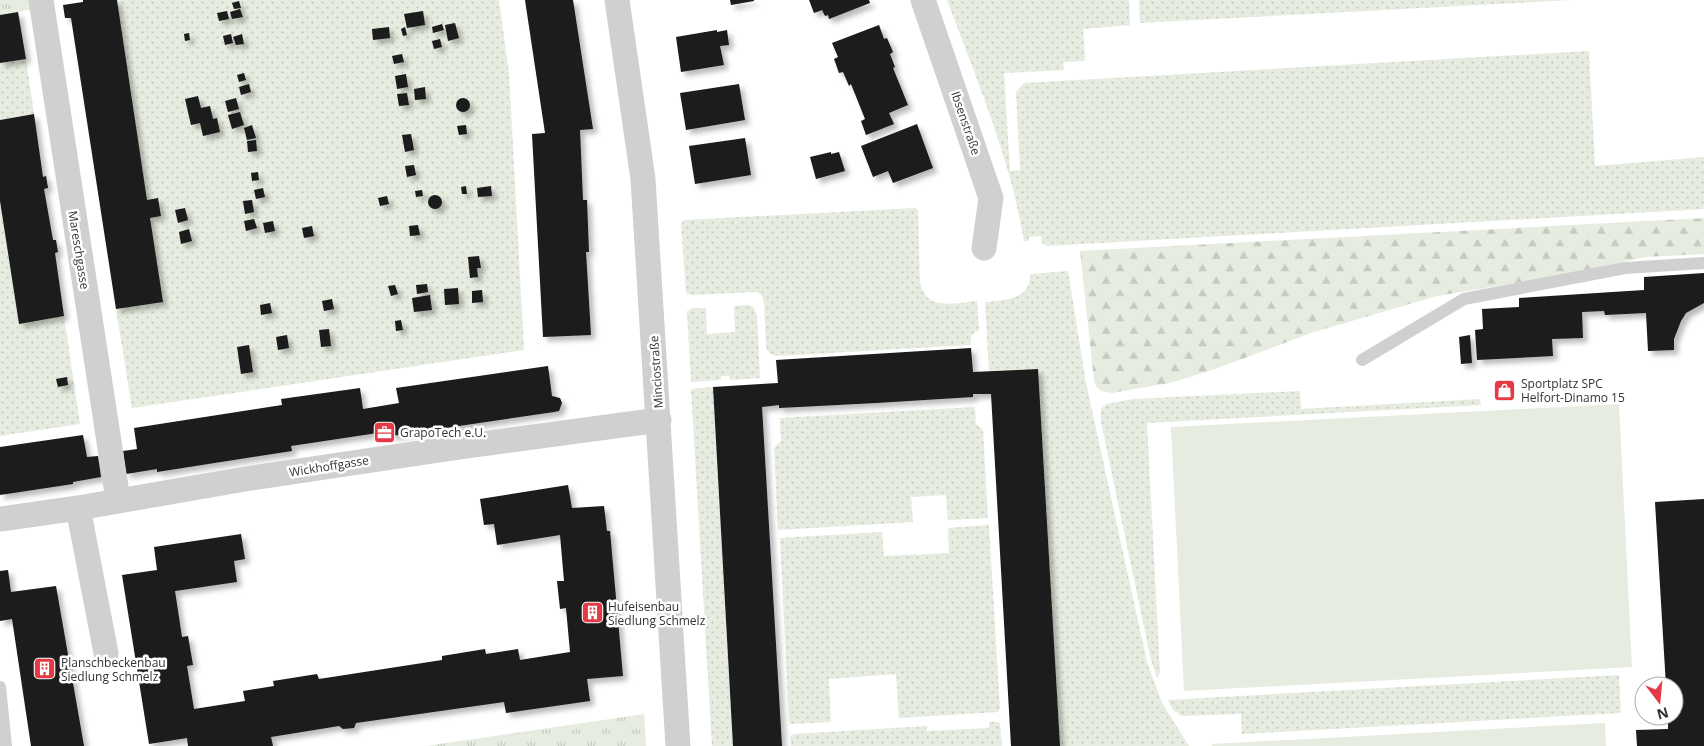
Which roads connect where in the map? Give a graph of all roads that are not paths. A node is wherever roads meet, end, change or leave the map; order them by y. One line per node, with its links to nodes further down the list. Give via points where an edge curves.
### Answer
1 (41, 0): 8 (street, Mareschgasse)
2 (617, 0): 7 (street, Minciostraße, via 643,179)
3 (924, 0): 4 (street, Ibsenstraße, via 991,198)
4 (984, 248)
5 (1704, 263): 6 (lane, via 1625,268 1464,299)
6 (1362, 360)
7 (659, 420): 8 (street, Wickhoffgasse); 14 (street, Minciostraße)
8 (118, 500): 9 (street, Wickhoffgasse)
9 (78, 508): 10 (street, Wickhoffgasse); 11 (street)
10 (0, 520)
11 (106, 652)
12 (0, 687): 13 (lane)
13 (6, 746)
14 (678, 746)

